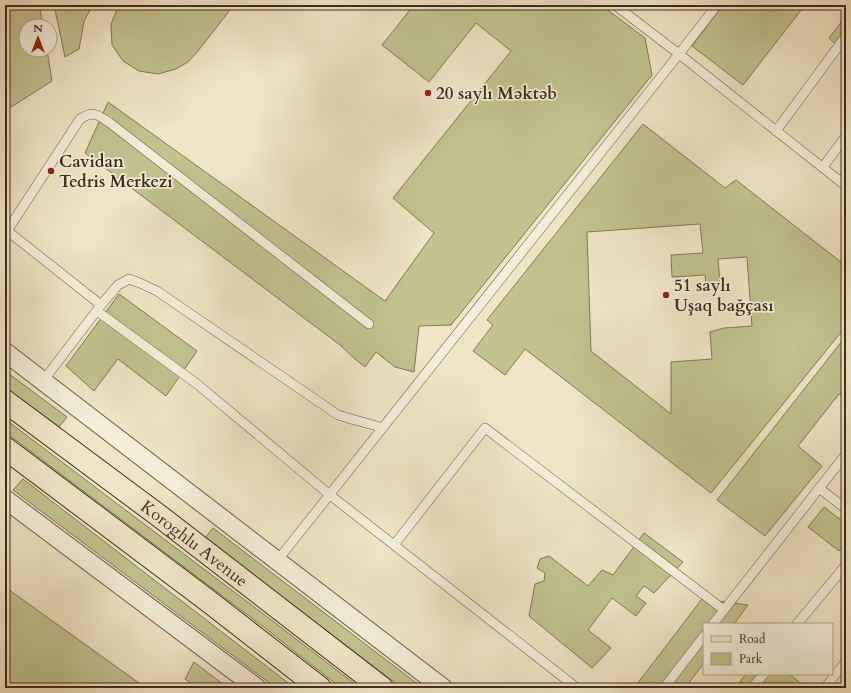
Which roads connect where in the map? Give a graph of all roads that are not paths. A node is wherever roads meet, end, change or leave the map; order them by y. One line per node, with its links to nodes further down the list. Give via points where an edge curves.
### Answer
1 (615, 5): 4 (lane)
2 (717, 5): 4 (lane)
3 (846, 36): 5 (lane)
4 (679, 54): 5 (lane); 15 (lane)
5 (776, 130): 7 (lane)
6 (846, 136): 7 (lane)
7 (822, 167): 8 (lane)
8 (846, 186)
9 (6, 230): 10 (lane); 11 (lane, via 80,119 87,114 95,114)
10 (99, 308): 13 (lane); 15 (lane, via 118,285 129,280 140,283 338,415); 19 (lane, via 202,388)
11 (369, 324)
12 (5, 352): 13 (street)
13 (43, 381): 23 (street)
14 (5, 401): 33 (main road, Koroghlu Avenue)
15 (383, 428): 19 (lane)
16 (5, 448): 32 (main road)
17 (846, 454): 18 (lane)
18 (819, 488): 21 (lane); 25 (lane)
19 (330, 495): 22 (lane); 23 (lane)
20 (5, 499): 31 (street)
21 (846, 509)
22 (394, 545): 25 (lane, via 485,428); 35 (lane)
23 (277, 561): 34 (street)
24 (846, 564): 27 (lane)
25 (724, 610): 26 (lane)
26 (714, 623)
27 (798, 623)
28 (703, 637): 36 (lane)
29 (846, 661): 38 (lane)
30 (763, 675): 37 (lane)
31 (257, 688)
32 (320, 688)
33 (382, 688)
34 (442, 688)
35 (577, 688)
36 (664, 688)
37 (752, 688)
38 (825, 688)

